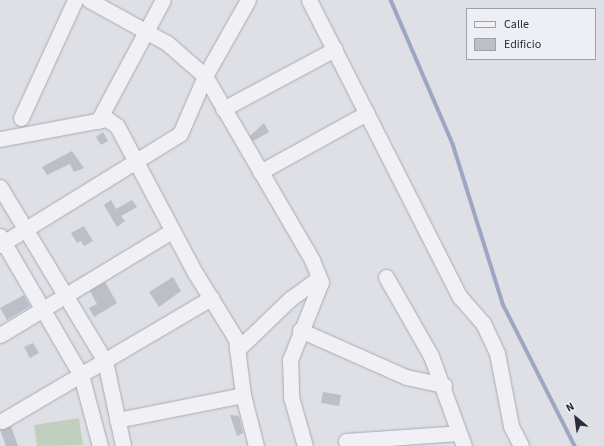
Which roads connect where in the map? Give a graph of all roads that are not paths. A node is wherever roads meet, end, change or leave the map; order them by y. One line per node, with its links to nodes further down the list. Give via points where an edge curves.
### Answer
1 (75, 0): 13 (street)
2 (89, 0): 8 (street)
3 (163, 0): 8 (street)
4 (248, 0): 10 (street)
5 (298, 0): 7 (street)
6 (309, 0): 7 (street)
7 (322, 23): 9 (street)
8 (146, 32): 10 (street, via 167,43); 14 (street)
9 (335, 49): 11 (street); 12 (street)
10 (205, 76): 11 (street); 16 (street, via 180,134)
11 (223, 109): 17 (street)
12 (367, 113): 17 (street); 42 (street, via 460,298 483,323 494,347 511,426)
13 (20, 118)
14 (98, 121): 15 (street); 16 (street, via 107,119 117,126)
15 (0, 139)
16 (136, 161): 19 (street); 20 (street)
17 (260, 172): 23 (street)
18 (0, 187): 19 (street)
19 (26, 230): 21 (street); 24 (street)
20 (172, 231): 24 (street); 25 (street)
21 (1, 241): 26 (street)
22 (386, 277): 32 (street)
23 (319, 278): 27 (street, via 316,303); 29 (street, via 278,309)
24 (67, 294): 26 (street); 30 (street)
25 (211, 298): 29 (street, via 236,339); 30 (street)
26 (42, 309): 28 (street); 31 (street)
27 (300, 330): 32 (street, via 406,377); 41 (street, via 290,360 291,397)
28 (0, 335)
29 (237, 350): 33 (street)
30 (105, 361): 31 (street); 34 (street)
31 (81, 375): 35 (street); 38 (street)
32 (444, 385): 36 (street)
33 (243, 395): 34 (street); 40 (street)
34 (117, 420): 39 (street)
35 (2, 422)
36 (461, 440): 37 (street)
37 (346, 442)
38 (100, 446)
39 (122, 446)
40 (256, 446)
41 (305, 446)
42 (521, 446)

